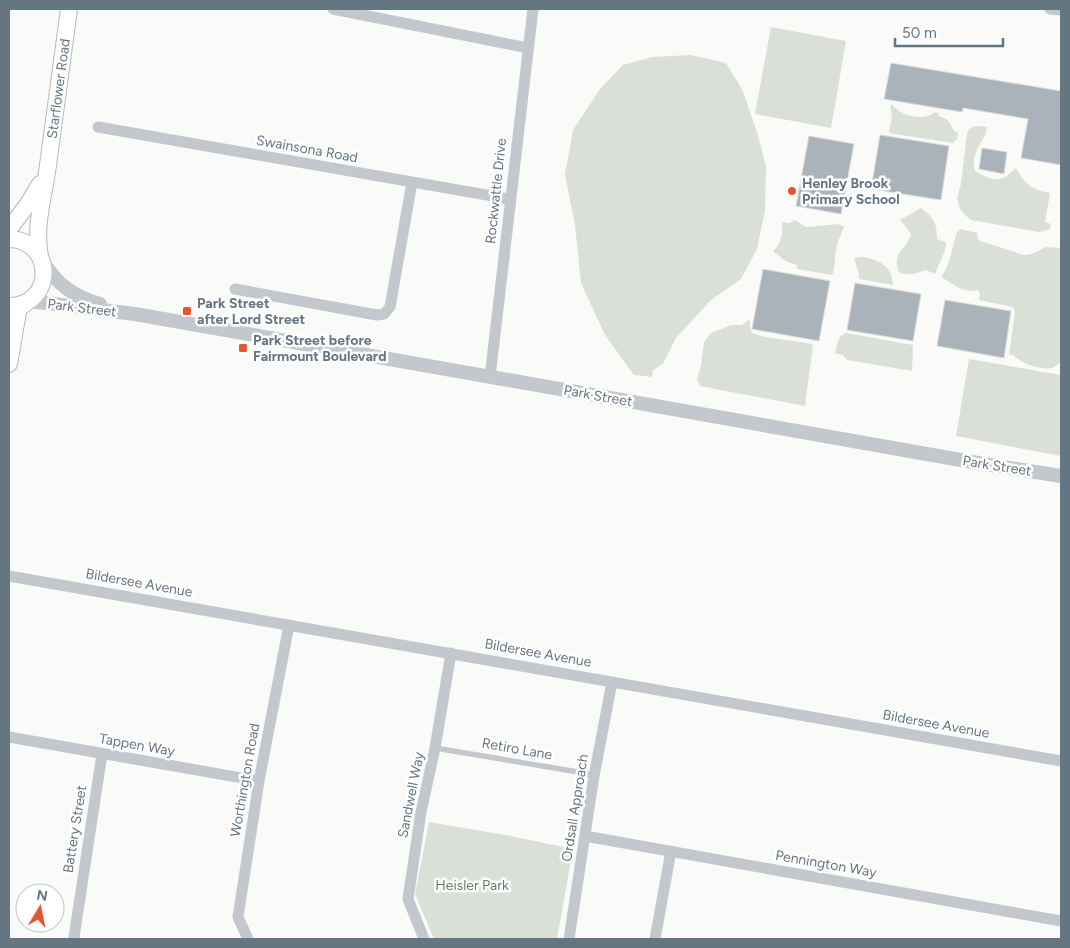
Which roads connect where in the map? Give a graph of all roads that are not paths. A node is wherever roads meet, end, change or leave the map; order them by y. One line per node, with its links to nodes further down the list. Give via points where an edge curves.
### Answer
1 (69, 9): 9 (main road, Starflower Road)
2 (333, 9): 6 (street)
3 (533, 9): 7 (street, Rockwattle Drive)
4 (1050, 9): 5 (street)
5 (1061, 10)
6 (385, 14): 7 (street)
7 (528, 48): 11 (street, Rockwattle Drive)
8 (98, 127): 10 (street, Swainsona Road)
9 (48, 169): 12 (main road, Starflower Road); 14 (main road, Starflower Road, via 39,210)
10 (412, 182): 11 (street, Swainsona Road); 15 (street, via 390,307 384,314)
11 (510, 200): 20 (street, Rockwattle Drive)
12 (9, 229)
13 (9, 239): 14 (main road, via 27,243)
14 (41, 259): 16 (main road, Starflower Road, via 43,283); 18 (street, Park Street, via 54,278 74,293)
15 (235, 290)
16 (27, 302): 17 (main road); 18 (street, Park Street); 19 (main road, Starflower Road, via 19,308)
17 (9, 306)
18 (135, 314): 20 (street, Park Street)
19 (9, 364)
20 (490, 377): 21 (street, Park Street)
21 (1061, 476)
22 (9, 576): 23 (street, Bildersee Avenue)
23 (289, 625): 24 (street, Bildersee Avenue); 31 (street, Worthington Road)
24 (451, 653): 25 (street, Bildersee Avenue); 27 (street, Sandwell Way)
25 (612, 682): 29 (street, Bildersee Avenue); 30 (street, Ordsall Approach)
26 (9, 737): 28 (street, Tappen Way)
27 (435, 748): 30 (lane, Retiro Lane); 37 (street, Sandwell Way, via 408,899)
28 (102, 754): 31 (street, Tappen Way); 35 (street, Battery Street)
29 (1061, 761)
30 (594, 776): 32 (street, Ordsall Approach)
31 (259, 781): 36 (street, Worthington Road, via 238,916)
32 (585, 836): 33 (street, Pennington Way); 38 (street, Ordsall Approach)
33 (671, 851): 34 (street, Pennington Way); 39 (street)
34 (1061, 921)
35 (75, 939)
36 (248, 939)
37 (424, 939)
38 (569, 939)
39 (655, 939)

